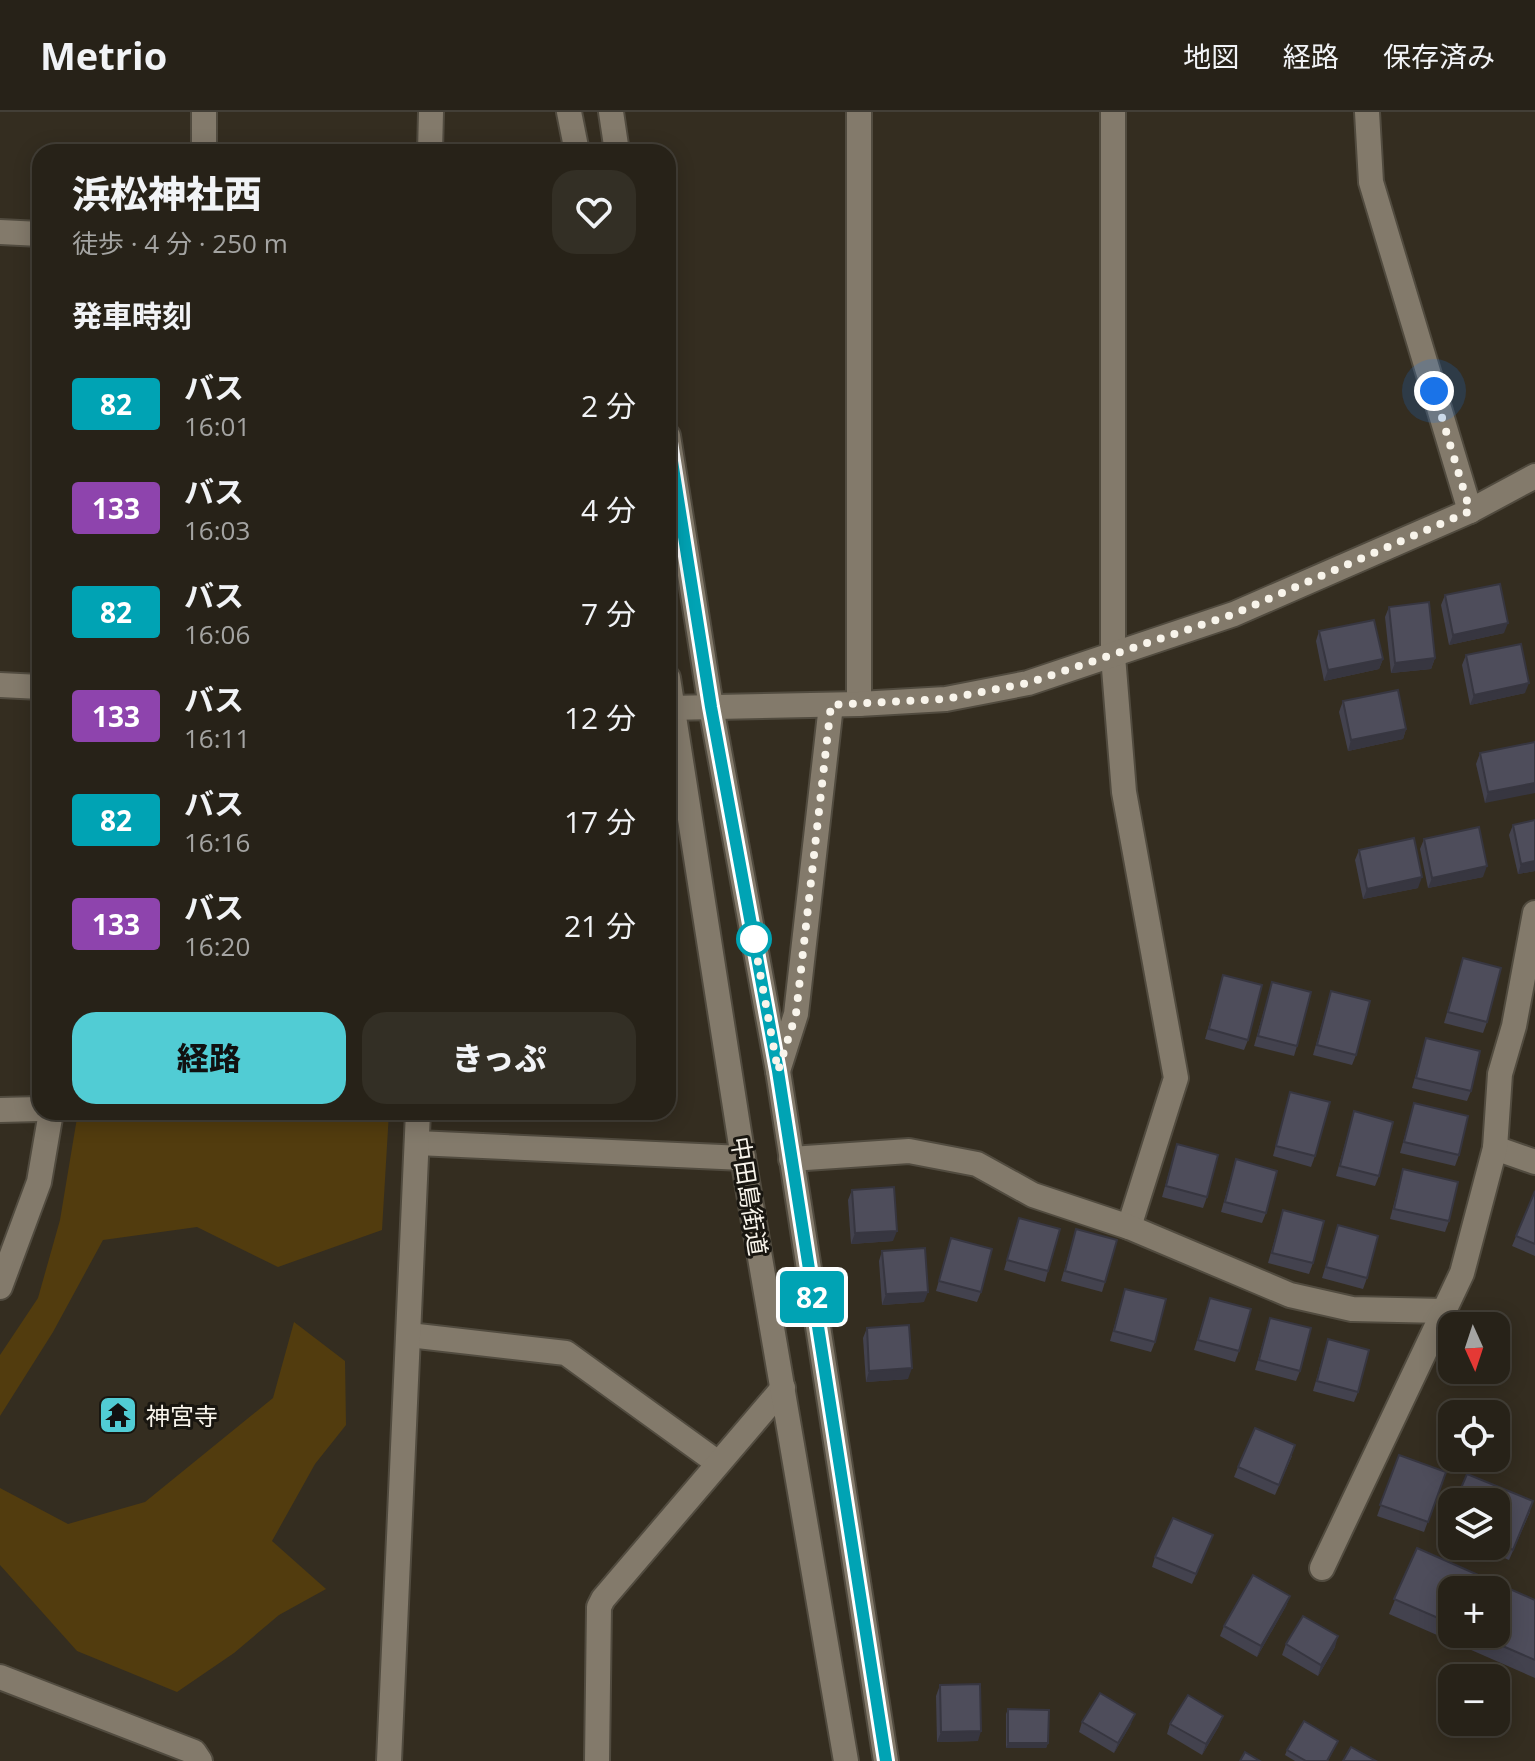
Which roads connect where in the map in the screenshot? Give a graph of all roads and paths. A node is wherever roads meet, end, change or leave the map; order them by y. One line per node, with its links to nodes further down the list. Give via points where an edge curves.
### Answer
1 (204, 112): 8 (street)
2 (431, 112): 9 (street)
3 (569, 112): 10 (street)
4 (611, 112): 11 (street)
5 (859, 112): 20 (street)
6 (1113, 112): 17 (street)
7 (1367, 112): 16 (street, via 1371,182)
8 (204, 144)
9 (430, 144)
10 (575, 144)
11 (616, 144)
12 (0, 232): 13 (street)
13 (32, 234)
14 (1535, 476): 16 (street)
15 (676, 486): 22 (street, 中田島街道)
16 (1470, 511): 17 (street, via 1234,614)
17 (1113, 656): 20 (street, via 1028,683 946,699); 36 (street, via 1124,792 1176,1078)
18 (0, 685): 19 (street)
19 (32, 687)
20 (859, 704): 21 (street)
21 (831, 705): 22 (street); 26 (street, via 796,1014)
22 (711, 707): 23 (street); 26 (street, 中田島街道)
23 (676, 708)
24 (676, 745): 33 (street, 中田島街道)
25 (1535, 913): 32 (street, via 1500,1074)
26 (778, 1071): 34 (street, 中田島街道)
27 (32, 1109): 28 (street)
28 (0, 1110)
29 (50, 1120): 37 (street, via 39,1182)
30 (418, 1120): 31 (street)
31 (417, 1143): 33 (street); 39 (street)
32 (1495, 1148): 35 (street); 38 (street, via 1462,1273)
33 (743, 1158): 40 (street, 中田島街道)
34 (791, 1159): 36 (street, via 909,1151 977,1164 1033,1195); 48 (street, 中田島街道)
35 (1535, 1162)
36 (1129, 1227): 38 (street, via 1290,1295 1352,1309)
37 (0, 1287)
38 (1444, 1311): 42 (street)
39 (409, 1335): 41 (street, via 566,1353); 45 (street)
40 (783, 1388): 41 (street); 47 (street, 中田島街道)
41 (718, 1463): 46 (street, via 599,1607)
42 (1322, 1568)
43 (0, 1677): 44 (street, via 194,1752)
44 (200, 1761)
45 (388, 1761)
46 (597, 1761)
47 (846, 1761)
48 (886, 1761)

